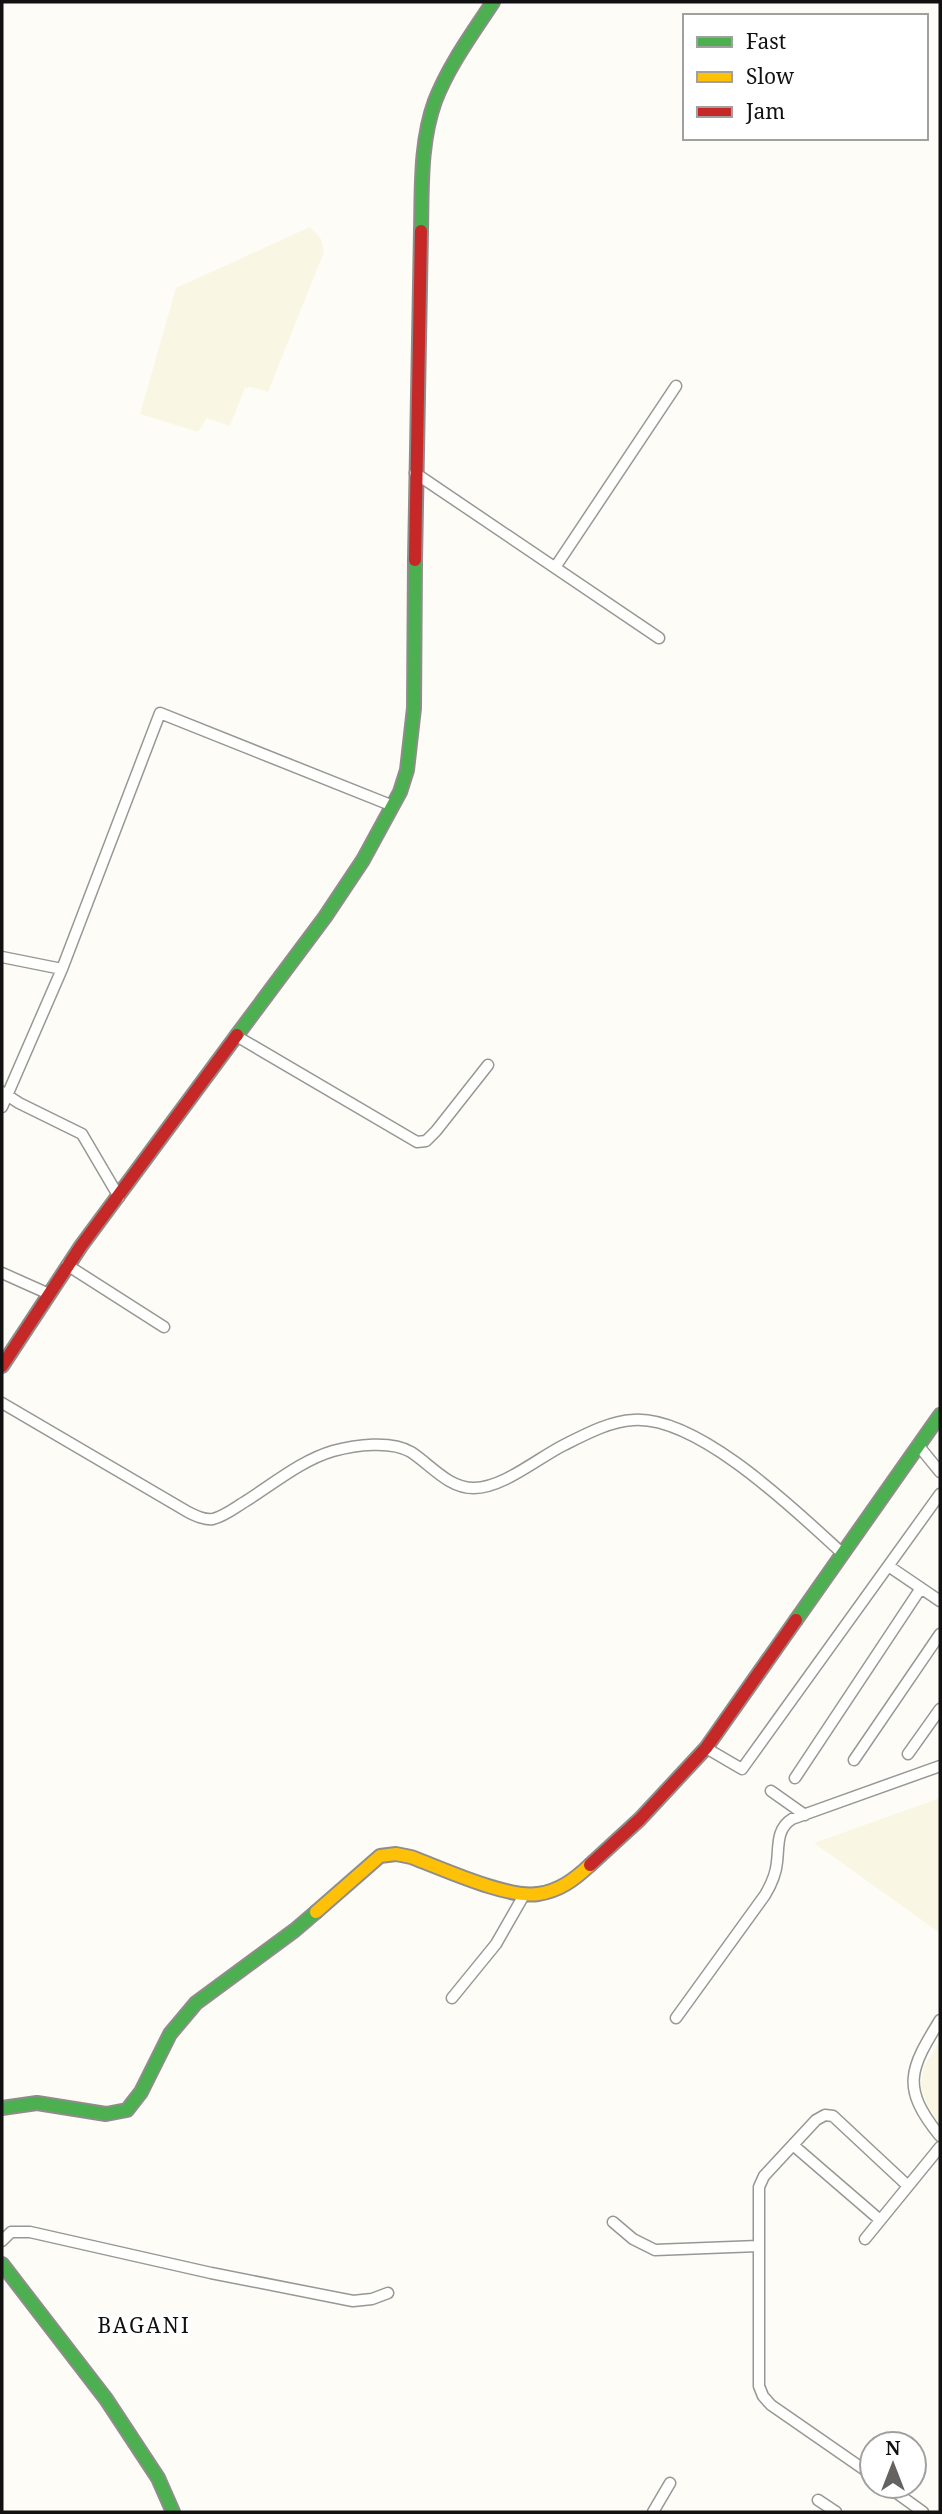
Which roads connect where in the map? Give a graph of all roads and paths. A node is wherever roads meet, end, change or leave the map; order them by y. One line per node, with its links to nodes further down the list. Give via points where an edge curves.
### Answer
1 (493, 2): 3 (street, via 444,82 433,105 426,141)
2 (676, 386): 4 (street)
3 (415, 473): 4 (street); 6 (street, via 414,708 407,770)
4 (556, 566): 5 (street)
5 (659, 638)
6 (393, 806): 8 (street, via 160,713); 9 (street, via 363,860)
7 (2, 957): 8 (street)
8 (62, 969): 11 (street)
9 (238, 1037): 10 (street, via 416,1142 426,1141 436,1131); 13 (street)
10 (488, 1065)
11 (4, 1093): 12 (street); 13 (street, via 82,1134)
12 (2, 1107)
13 (119, 1197): 14 (street)
14 (67, 1265): 16 (street); 17 (street)
15 (2, 1273): 16 (street)
16 (49, 1294): 18 (street)
17 (164, 1327)
18 (2, 1366)
19 (2, 1403): 24 (street, via 188,1512 213,1519 331,1452 396,1446 446,1480 477,1488 499,1482 581,1436 631,1420 652,1420 705,1443 740,1467)
20 (940, 1415): 21 (street)
21 (918, 1445): 22 (street); 24 (street)
22 (940, 1472)
23 (940, 1494): 25 (street)
24 (843, 1554): 30 (street)
25 (890, 1567): 26 (street); 30 (street, via 742,1769)
26 (921, 1588): 27 (street); 34 (street)
27 (940, 1601)
28 (940, 1634): 32 (street)
29 (940, 1709): 31 (street)
30 (706, 1748): 37 (street, via 587,1870 564,1886)
31 (908, 1754)
32 (854, 1760)
33 (940, 1766): 36 (street)
34 (795, 1778)
35 (771, 1791): 36 (street)
36 (805, 1815): 39 (street, via 785,1824 775,1873 765,1895)
37 (524, 1895): 38 (street, via 496,1944); 41 (street, via 411,1857 380,1856 295,1930 197,2003 170,2034 127,2110 106,2114 37,2103)
38 (452, 1997)
39 (676, 2018)
40 (940, 2020): 42 (street, via 915,2064 913,2079 920,2109)
41 (2, 2108)
42 (940, 2136)
43 (793, 2145): 45 (street, via 821,2116 829,2115); 46 (street); 50 (street, via 764,2176 760,2187)
44 (940, 2147): 45 (street)
45 (908, 2186): 46 (street)
46 (880, 2220): 48 (street)
47 (613, 2222): 50 (street, via 655,2250)
48 (864, 2239)
49 (2, 2241): 52 (street, via 11,2232 30,2232 353,2301)
50 (758, 2246): 53 (street, via 757,2376 763,2396)
51 (2, 2264): 57 (street, via 111,2405 159,2479)
52 (388, 2293)
53 (858, 2465)
54 (670, 2483): 58 (street)
55 (818, 2500): 59 (street)
56 (906, 2500): 60 (street)
57 (173, 2512)
58 (653, 2512)
59 (836, 2512)
60 (923, 2512)

